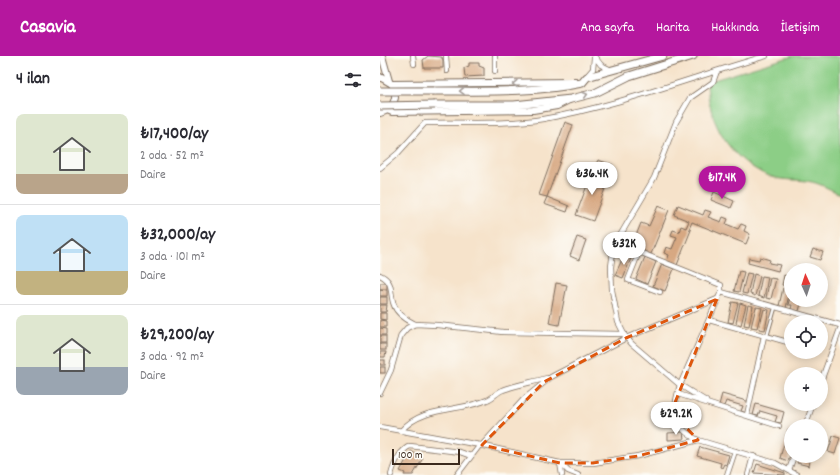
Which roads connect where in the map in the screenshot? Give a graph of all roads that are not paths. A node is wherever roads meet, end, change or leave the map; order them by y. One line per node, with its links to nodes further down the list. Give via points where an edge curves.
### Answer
1 (382, 56): 16 (street)
2 (413, 56): 9 (street)
3 (446, 56): 11 (street)
4 (495, 56): 12 (street)
5 (594, 56): 10 (street, via 603,67); 15 (street, via 593,69)
6 (663, 56): 10 (main road)
7 (693, 56): 18 (main road, one-way to 7, via 594,93 629,76)
8 (766, 56): 13 (street)
9 (414, 64)
10 (614, 70): 15 (main road)
11 (447, 71)
12 (495, 71)
13 (718, 71): 22 (street, via 642,94 544,118 524,121 425,123 398,153); 32 (street, via 712,82 690,98 676,122 654,178 616,245 611,262 611,283 618,322)
14 (380, 77): 16 (street)
15 (585, 80): 16 (street, one-way to 16); 17 (main road, one-way to 17, bridge, via 543,89)
16 (390, 83): 20 (street, via 395,91 395,98)
17 (380, 91)
18 (571, 99): 19 (main road, bridge, via 527,104); 20 (street, via 557,106 533,110)
19 (380, 106)
20 (387, 110): 21 (street)
21 (380, 113)
22 (380, 168)
23 (380, 275): 29 (street, via 390,284 396,309)
24 (660, 292): 25 (street, via 628,280 639,252 721,285)
25 (721, 292): 26 (street); 27 (street)
26 (718, 299): 28 (street); 32 (street)
27 (774, 308): 30 (street); 33 (lane)
28 (709, 320): 33 (street); 37 (street)
29 (415, 324): 32 (street, via 503,332); 38 (street, via 401,335 391,370)
30 (840, 325)
31 (840, 329): 35 (street)
32 (625, 336): 36 (street); 37 (street)
33 (765, 336): 34 (street); 41 (street)
34 (784, 341)
35 (826, 367)
36 (551, 377): 44 (street, via 503,390 487,400 415,419); 46 (street, via 524,399)
37 (680, 385): 39 (street); 40 (street)
38 (380, 393)
39 (678, 394): 40 (street); 45 (street, via 674,408 677,418 686,431)
40 (706, 401): 41 (street)
41 (747, 415): 42 (street)
42 (779, 426)
43 (380, 427): 44 (street)
44 (401, 431): 46 (street)
45 (698, 440): 47 (street); 50 (street, via 638,456 593,463)
46 (481, 445): 48 (street); 50 (street)
47 (735, 451): 49 (street); 57 (street)
48 (471, 456): 53 (street, via 460,452 410,446 399,456); 54 (street)
49 (754, 456): 52 (street); 58 (street)
50 (560, 463): 55 (street); 56 (street, via 568,471)
51 (792, 463): 52 (street)
52 (789, 470): 59 (street)
53 (391, 475)
54 (457, 475)
55 (562, 475)
56 (578, 475)
57 (727, 475)
58 (748, 475)
59 (797, 475)

